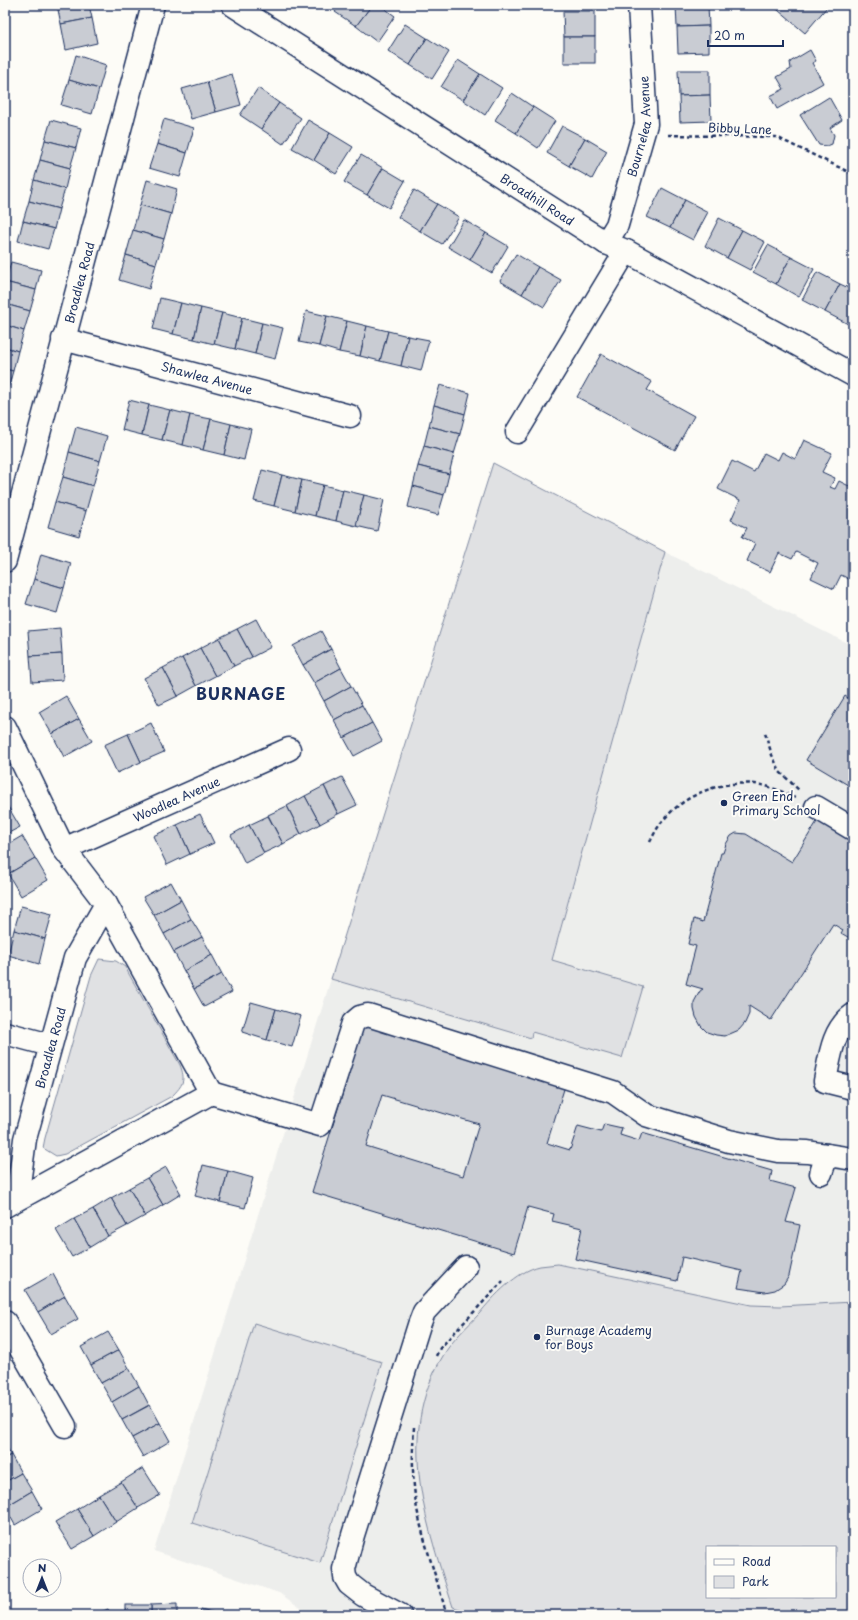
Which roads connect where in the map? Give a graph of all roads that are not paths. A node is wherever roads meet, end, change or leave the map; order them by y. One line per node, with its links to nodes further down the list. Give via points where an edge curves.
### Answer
1 (153, 5): 6 (street, Broadlea Road)
2 (233, 5): 4 (street, Broadhill Road)
3 (639, 5): 4 (street, Bournelea Avenue, via 646,124 618,224)
4 (606, 243): 5 (street, Broadhill Road)
5 (626, 251): 7 (street, Broadhill Road); 9 (street)
6 (63, 339): 8 (street, Shawlea Avenue); 10 (street, Broadlea Road)
7 (853, 375)
8 (350, 416)
9 (517, 432)
10 (5, 561)
11 (5, 727): 15 (street)
12 (289, 749): 15 (street, Woodlea Avenue)
13 (816, 807): 14 (street)
14 (853, 829)
15 (64, 849): 16 (street)
16 (106, 904): 19 (street, Broadlea Road, via 75,958); 21 (street)
17 (853, 1015): 20 (street, via 841,1026 834,1041 825,1081)
18 (5, 1033): 19 (street)
19 (50, 1045): 23 (street, Broadlea Road)
20 (853, 1088)
21 (211, 1093): 22 (street, via 320,1125 353,1023 368,1015 614,1092 646,1115 729,1141 778,1151 808,1152 824,1164); 23 (street, Broadlea Road)
22 (853, 1159)
23 (11, 1203)
24 (466, 1267): 27 (street, via 424,1312 344,1569 349,1584 363,1595)
25 (5, 1322): 26 (street)
26 (65, 1426)
27 (400, 1615)

